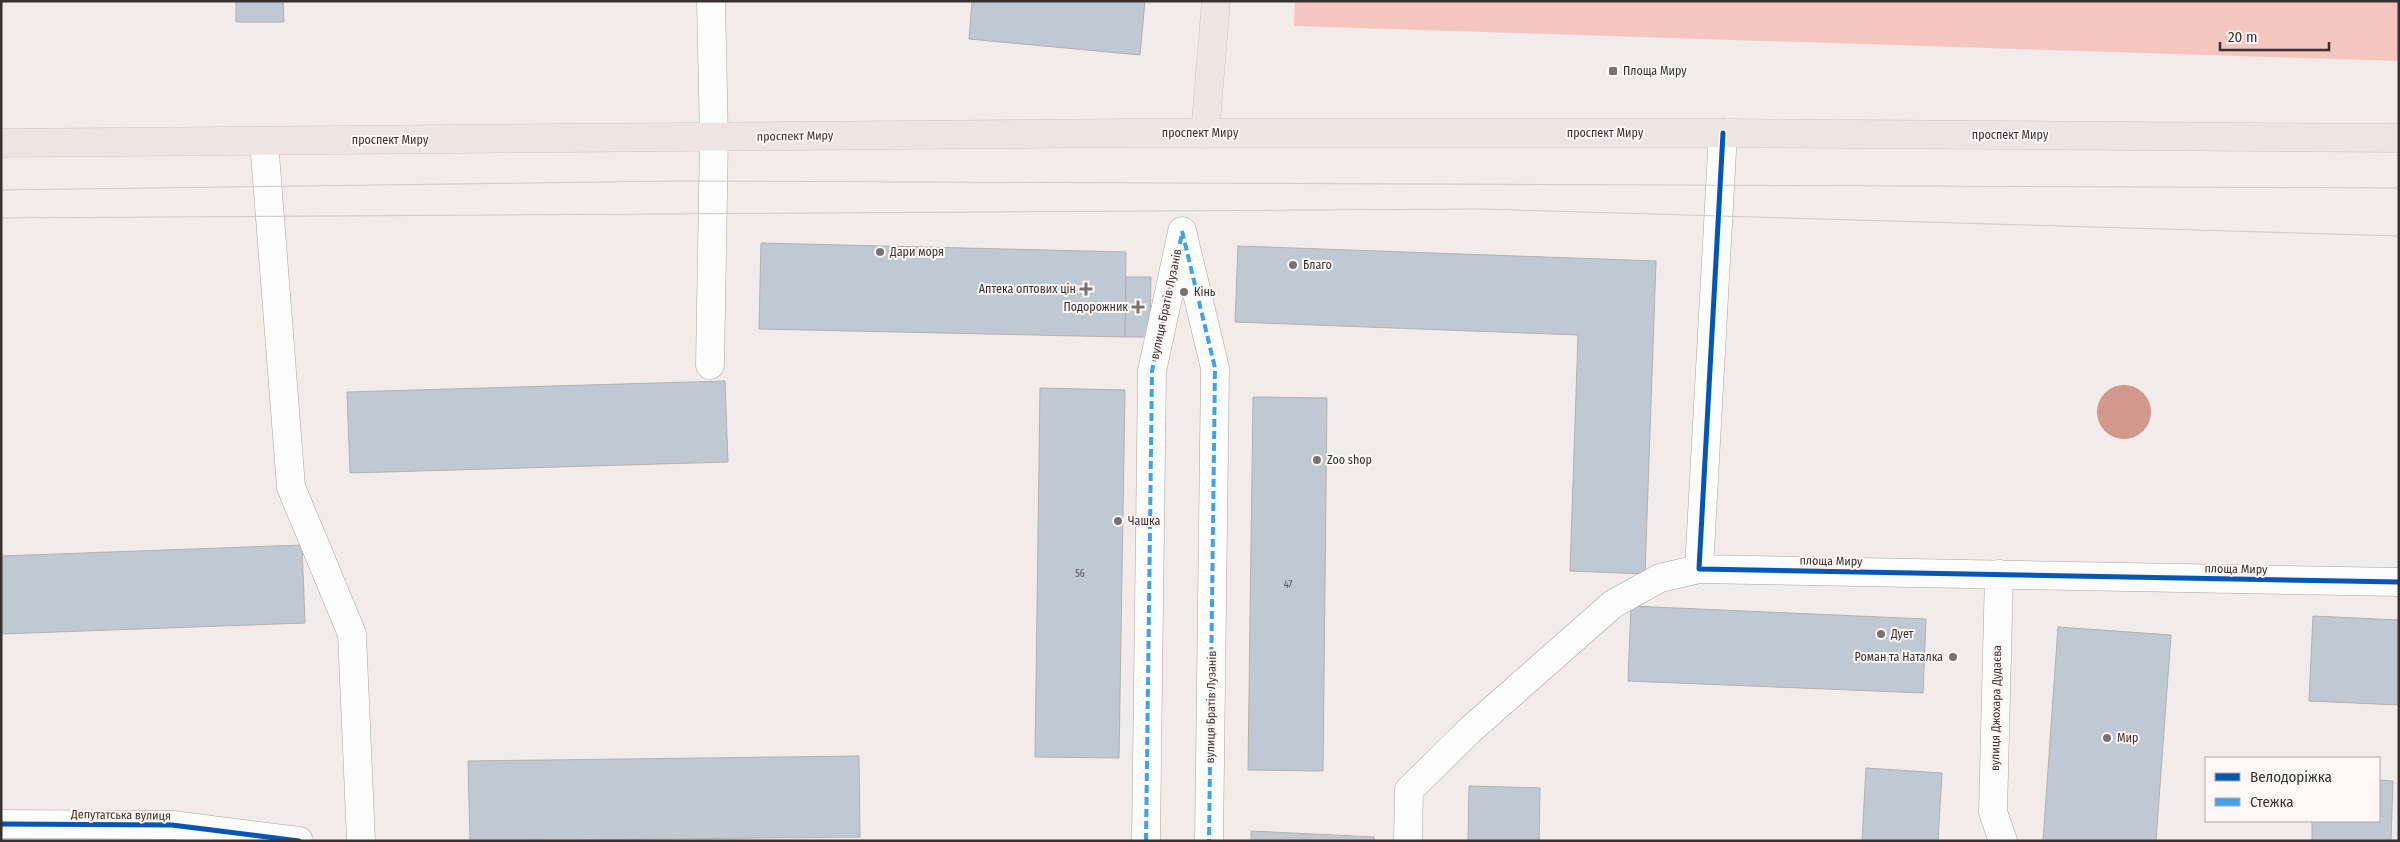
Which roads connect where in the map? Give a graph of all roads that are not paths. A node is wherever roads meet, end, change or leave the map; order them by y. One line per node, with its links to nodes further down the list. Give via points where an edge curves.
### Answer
1 (711, 1): 5 (street)
2 (1216, 1): 4 (main road)
3 (1723, 133): 4 (main road, проспект Миру); 6 (main road, проспект Миру); 10 (street)
4 (1205, 134): 5 (main road, проспект Миру)
5 (714, 137): 7 (main road, проспект Миру); 9 (street)
6 (2399, 138)
7 (264, 141): 8 (main road, проспект Миру); 16 (street, via 291,488 352,634)
8 (1, 143)
9 (710, 365)
10 (1699, 569): 11 (street, площа Миру); 19 (street, площа Миру, via 1660,578 1613,604 1470,730 1409,790)
11 (1999, 574): 12 (street, площа Миру); 20 (street, вулиця Джохара Дудаєва, via 1993,812)
12 (2399, 582)
13 (1, 824): 14 (street, Депутатська вулиця)
14 (167, 833): 15 (street, Депутатська вулиця)
15 (299, 841)
16 (361, 841)
17 (1146, 841): 18 (street, вулиця Братів Лузанів, via 1152,370 1182,231 1215,368)
18 (1209, 841)
19 (1408, 841)
20 (2003, 841)

